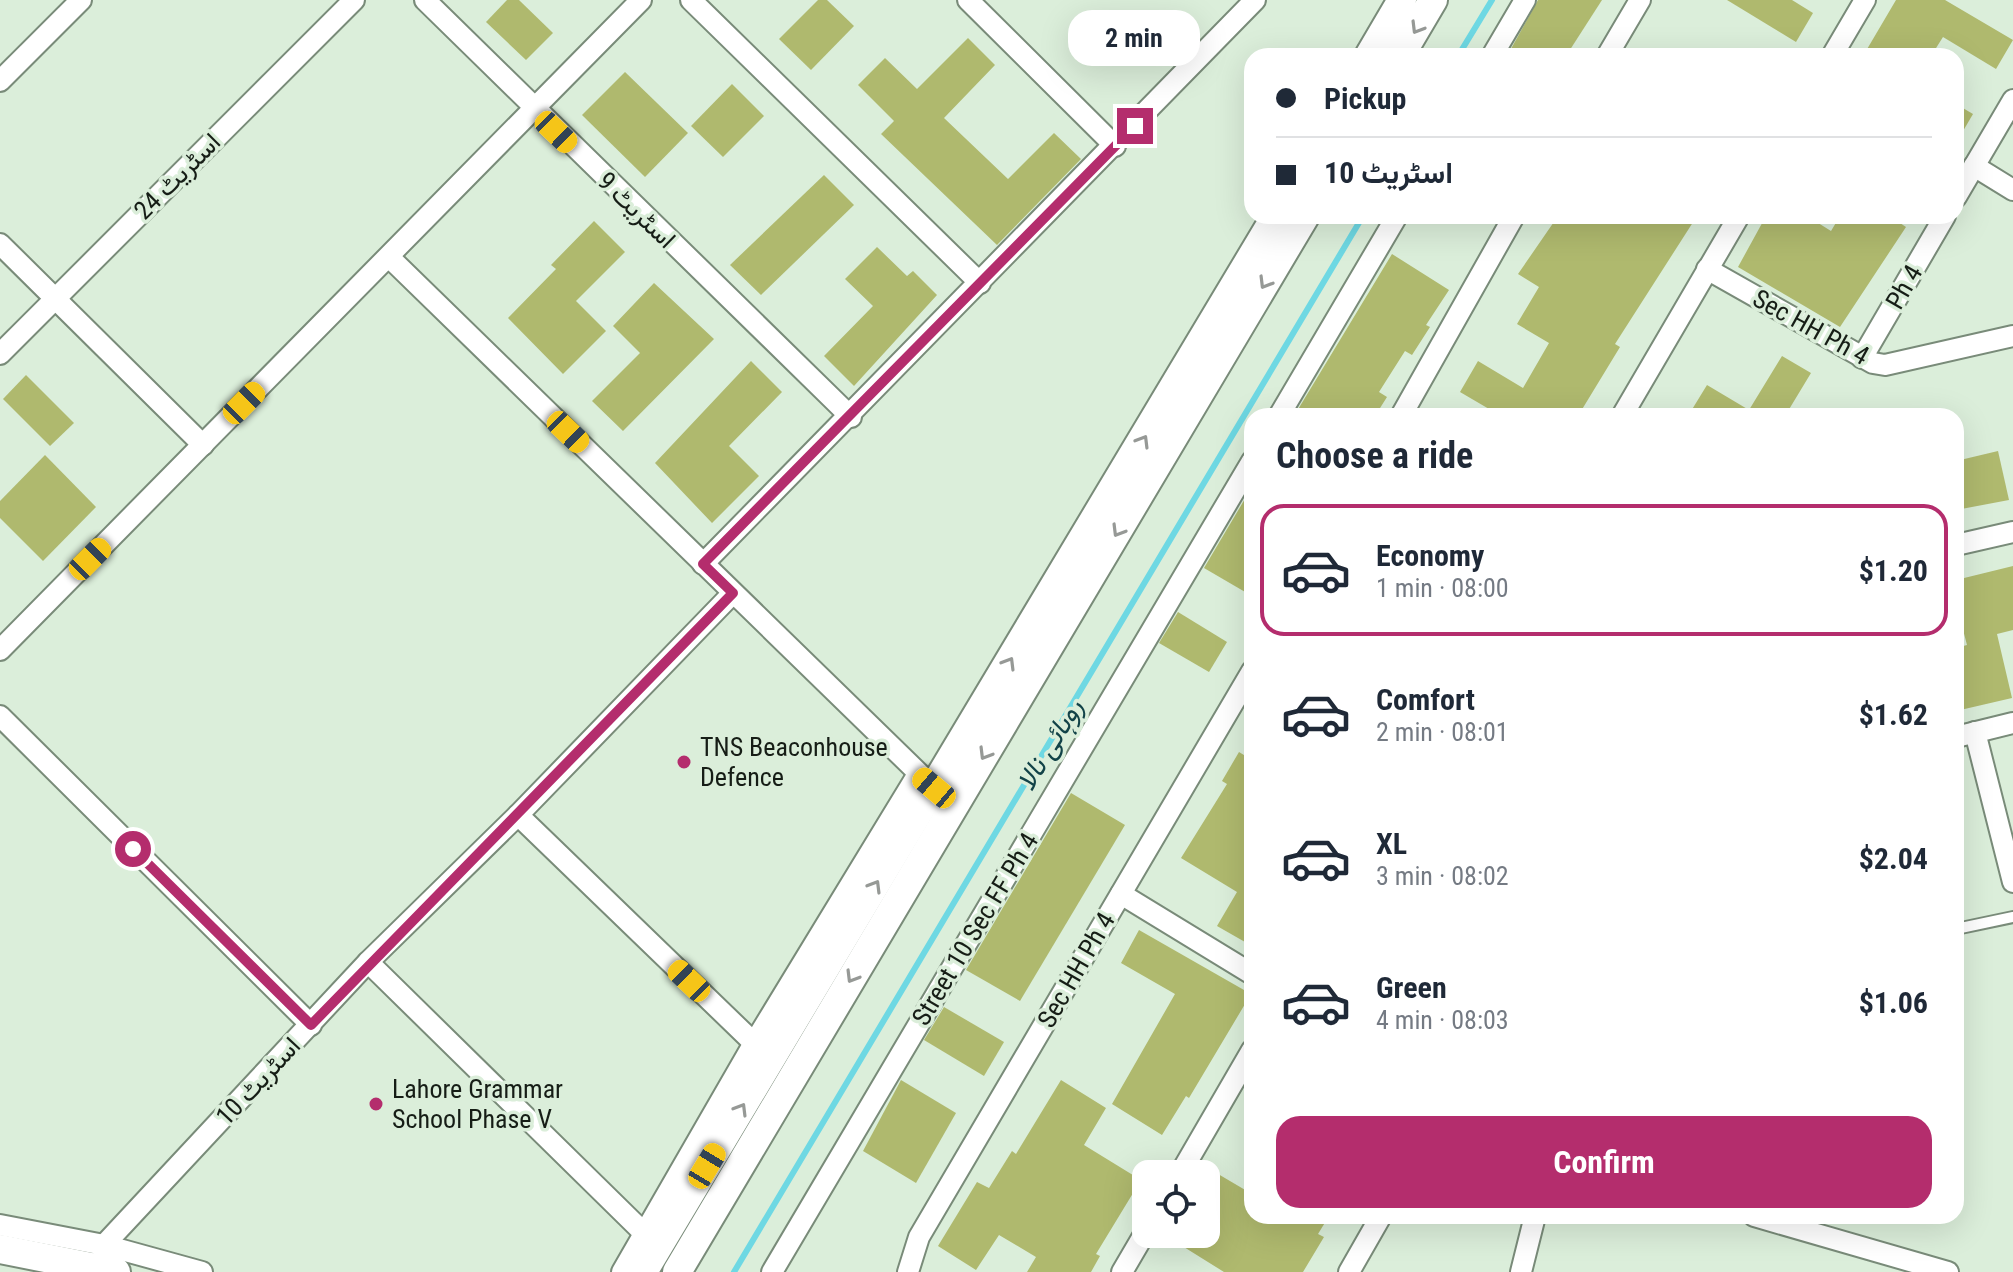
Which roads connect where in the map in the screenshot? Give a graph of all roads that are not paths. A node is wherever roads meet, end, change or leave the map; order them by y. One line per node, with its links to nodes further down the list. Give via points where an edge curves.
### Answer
1 (81, 0): 18 (street)
2 (354, 0): 35 (street, اسٹریٹ 24)
3 (425, 0): 20 (street, اسٹریٹ 9)
4 (641, 0): 20 (street)
5 (691, 0): 34 (street)
6 (968, 0): 21 (street)
7 (1402, 0): 13 (main road)
8 (1433, 0): 14 (main road, one-way to 14)
9 (1525, 0): 15 (street)
10 (1640, 0): 16 (street)
11 (1865, 0): 17 (street)
12 (1249, 2): 21 (street)
13 (1374, 48)
14 (1405, 48)
15 (1497, 48)
16 (1612, 48)
17 (1837, 48)
18 (0, 81)
19 (2013, 100): 22 (street)
20 (533, 110): 32 (street); 42 (street, اسٹریٹ 9)
21 (1115, 146): 34 (street)
22 (1974, 166): 23 (street); 24 (street)
23 (1964, 183)
24 (2013, 190)
25 (1271, 224): 54 (main road, one-way to 25)
26 (1300, 224): 79 (main road, one-way to 79)
27 (1392, 224): 39 (street)
28 (1509, 224): 40 (street)
29 (1734, 224): 33 (street)
30 (1940, 224): 38 (street, Ph 4)
31 (0, 244): 35 (street)
32 (389, 257): 43 (street); 47 (street)
33 (1707, 269): 38 (street, Sec HH Ph 4); 41 (street)
34 (980, 283): 42 (street)
35 (53, 299): 37 (street, اسٹریٹ 24); 43 (street)
36 (2013, 336): 38 (street, Sec HH Ph 4, via 1885,365)
37 (0, 354)
38 (1862, 358)
39 (1284, 408)
40 (1406, 408)
41 (1627, 408)
42 (851, 417): 47 (street)
43 (203, 445): 49 (street)
44 (1244, 475): 80 (street, Street 10 Sec FF Ph 4)
45 (2013, 532): 46 (street)
46 (1964, 543)
47 (703, 564): 48 (street)
48 (733, 593): 54 (street); 55 (street, اسٹریٹ 10)
49 (0, 650)
50 (1244, 685): 57 (street, Sec HH Ph 4)
51 (0, 716): 63 (street)
52 (2013, 723): 53 (street)
53 (1965, 735): 56 (street)
54 (926, 781): 62 (main road)
55 (518, 815): 60 (street, اسٹریٹ 10); 64 (street)
56 (2013, 882)
57 (1121, 894): 61 (street); 81 (street, Sec HH Ph 4, via 919,1237)
58 (2013, 917): 59 (lane)
59 (1964, 927)
60 (368, 962): 63 (street, اسٹریٹ 10); 71 (street)
61 (1244, 969)
62 (792, 1002): 64 (street); 78 (main road, one-way to 62)
63 (311, 1025): 74 (street, اسٹریٹ 10)
64 (754, 1043): 71 (street)
65 (1244, 1064): 66 (street)
66 (1188, 1160)
67 (1376, 1224): 83 (street)
68 (1533, 1224): 84 (street)
69 (1775, 1224): 75 (street)
70 (0, 1225): 74 (street)
71 (645, 1234): 77 (street)
72 (1136, 1248): 82 (street)
73 (0, 1249): 74 (main road)
74 (107, 1262): 76 (street)
75 (1877, 1262): 85 (street)
76 (202, 1272)
77 (622, 1272)
78 (643, 1272)
79 (677, 1272)
80 (772, 1272)
81 (908, 1272)
82 (1122, 1272)
83 (1349, 1272)
84 (1521, 1272)
85 (1948, 1272)

